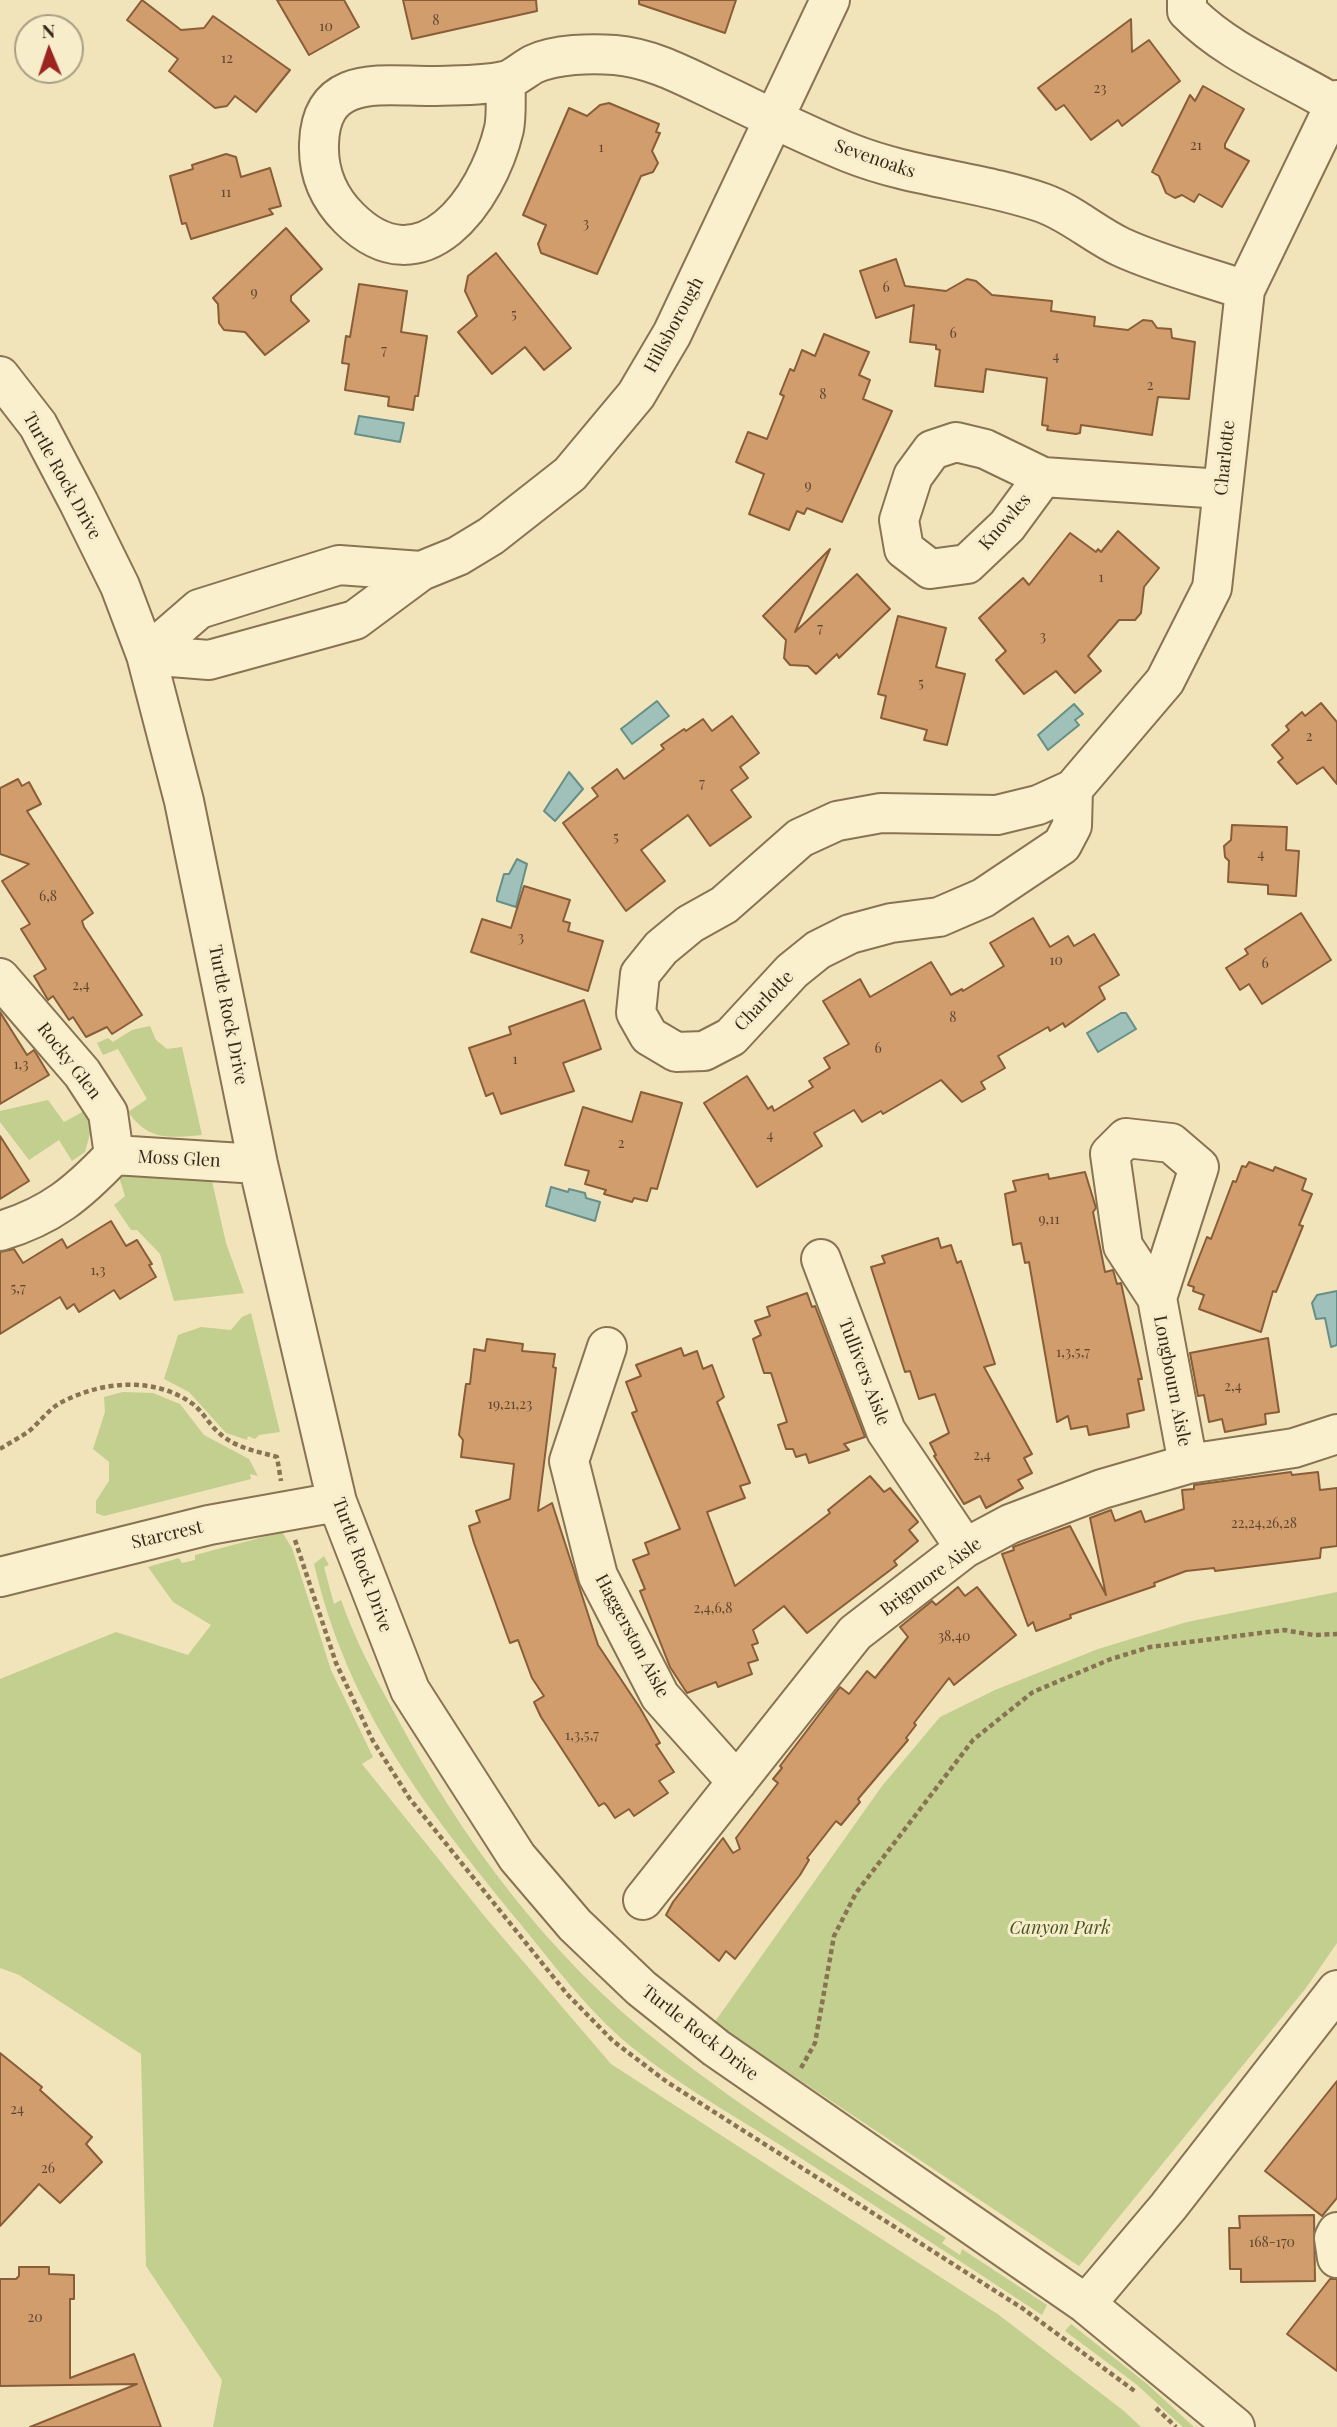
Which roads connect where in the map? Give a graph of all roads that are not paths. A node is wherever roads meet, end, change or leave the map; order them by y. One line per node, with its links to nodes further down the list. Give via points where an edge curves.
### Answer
1 (830, 0): 5 (street, Hillsborough)
2 (1187, 0): 4 (street, Charlotte, via 1187,11 1207,31)
3 (506, 81): 3 (street, Sevenoaks, via 504,128 496,149 474,201 449,229 415,245 380,240 361,230 338,207 324,184 319,131 328,109 344,93 360,85); 5 (street, Sevenoaks, via 536,63 576,55 617,55 663,66)
4 (1336, 102): 6 (street, Charlotte)
5 (773, 118): 6 (street, Sevenoaks, via 888,167 1046,204 1122,248); 10 (street, Hillsborough, via 672,334 636,395 570,474 491,536)
6 (1245, 290): 9 (street, Charlotte)
7 (0, 376): 11 (street, Turtle Rock Drive, via 38,425 62,470 120,586)
8 (1043, 477): 9 (street, Knowles)
9 (1222, 489): 12 (street, Charlotte, via 1212,588 1165,681)
10 (421, 571): 11 (street, Hillsborough, via 355,620 209,660); 11 (street, Hillsborough, via 339,565 199,609)
11 (146, 655): 15 (street, Turtle Rock Drive, via 184,801)
12 (1073, 789): 12 (street, Charlotte, via 1038,805 997,815 881,813 837,821 800,838 724,905 661,948 640,974 636,1013 649,1036 676,1052 704,1051 730,1037 818,950 860,931 939,917 982,898 1062,845 1072,826)
13 (0, 978): 14 (street, Rocky Glen, via 82,1073 108,1113)
14 (114, 1155): 15 (street, Moss Glen); 16 (street, Moss Glen, via 76,1195 22,1225)
15 (258, 1164): 22 (street, Turtle Rock Drive)
16 (0, 1231)
17 (821, 1259): 23 (street, Tullivers Aisle, via 886,1431)
18 (1157, 1297): 21 (street, Longbourn Aisle)
19 (607, 1348): 25 (street, Haggerston Aisle, via 569,1461 598,1576 660,1696)
20 (1337, 1434): 21 (street, Brigmore Aisle, via 1294,1448)
21 (1188, 1464): 23 (street, Brigmore Aisle, via 1102,1489 1010,1524)
22 (337, 1502): 24 (street, Starcrest, via 209,1525); 30 (street, Turtle Rock Drive, via 410,1690 517,1857 575,1925 641,1988 716,2049)
23 (965, 1548): 25 (street, Brigmore Aisle, via 855,1633)
24 (0, 1577)
25 (737, 1782): 26 (street, Brigmore Aisle)
26 (643, 1900)
27 (1337, 1990): 30 (street)
28 (1337, 2232): 29 (street)
29 (1337, 2258)
30 (1086, 2304): 31 (street, Turtle Rock Drive)
31 (1235, 2427)

